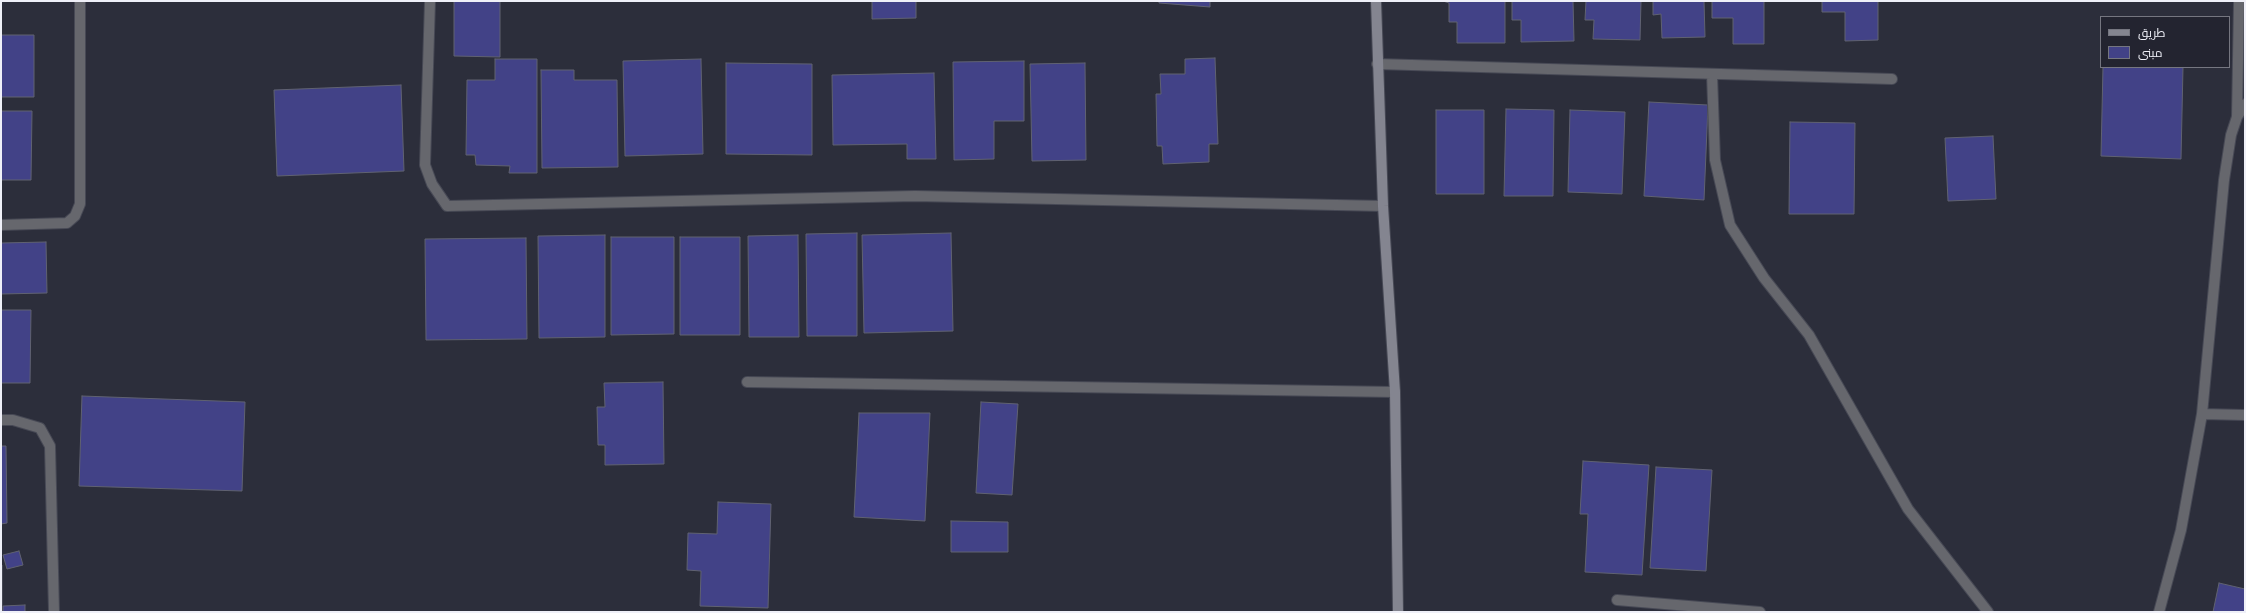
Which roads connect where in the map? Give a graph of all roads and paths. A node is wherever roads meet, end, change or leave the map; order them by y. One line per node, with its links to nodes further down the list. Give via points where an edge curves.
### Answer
1 (80, 1): 11 (street, via 80,204 75,216 67,223)
2 (430, 1): 10 (street, via 425,165 432,184 447,206 915,196)
3 (1376, 1): 5 (street)
4 (2239, 1): 9 (street)
5 (1377, 64): 6 (street); 10 (street)
6 (1712, 74): 7 (street); 21 (street, via 1714,160 1730,225 1764,278 1810,335 1908,509)
7 (1892, 79)
8 (2245, 104): 9 (street)
9 (2236, 117): 14 (street, via 2224,180)
10 (1383, 206): 13 (street)
11 (1, 225)
12 (748, 382): 13 (street)
13 (1395, 392): 19 (street)
14 (2202, 414): 15 (street); 22 (street, via 2181,530)
15 (2245, 415)
16 (1, 420): 18 (street, via 13,420 40,428 50,446)
17 (1617, 600): 20 (street)
18 (54, 612)
19 (1398, 612)
20 (1760, 612)
21 (1988, 612)
22 (2159, 612)

